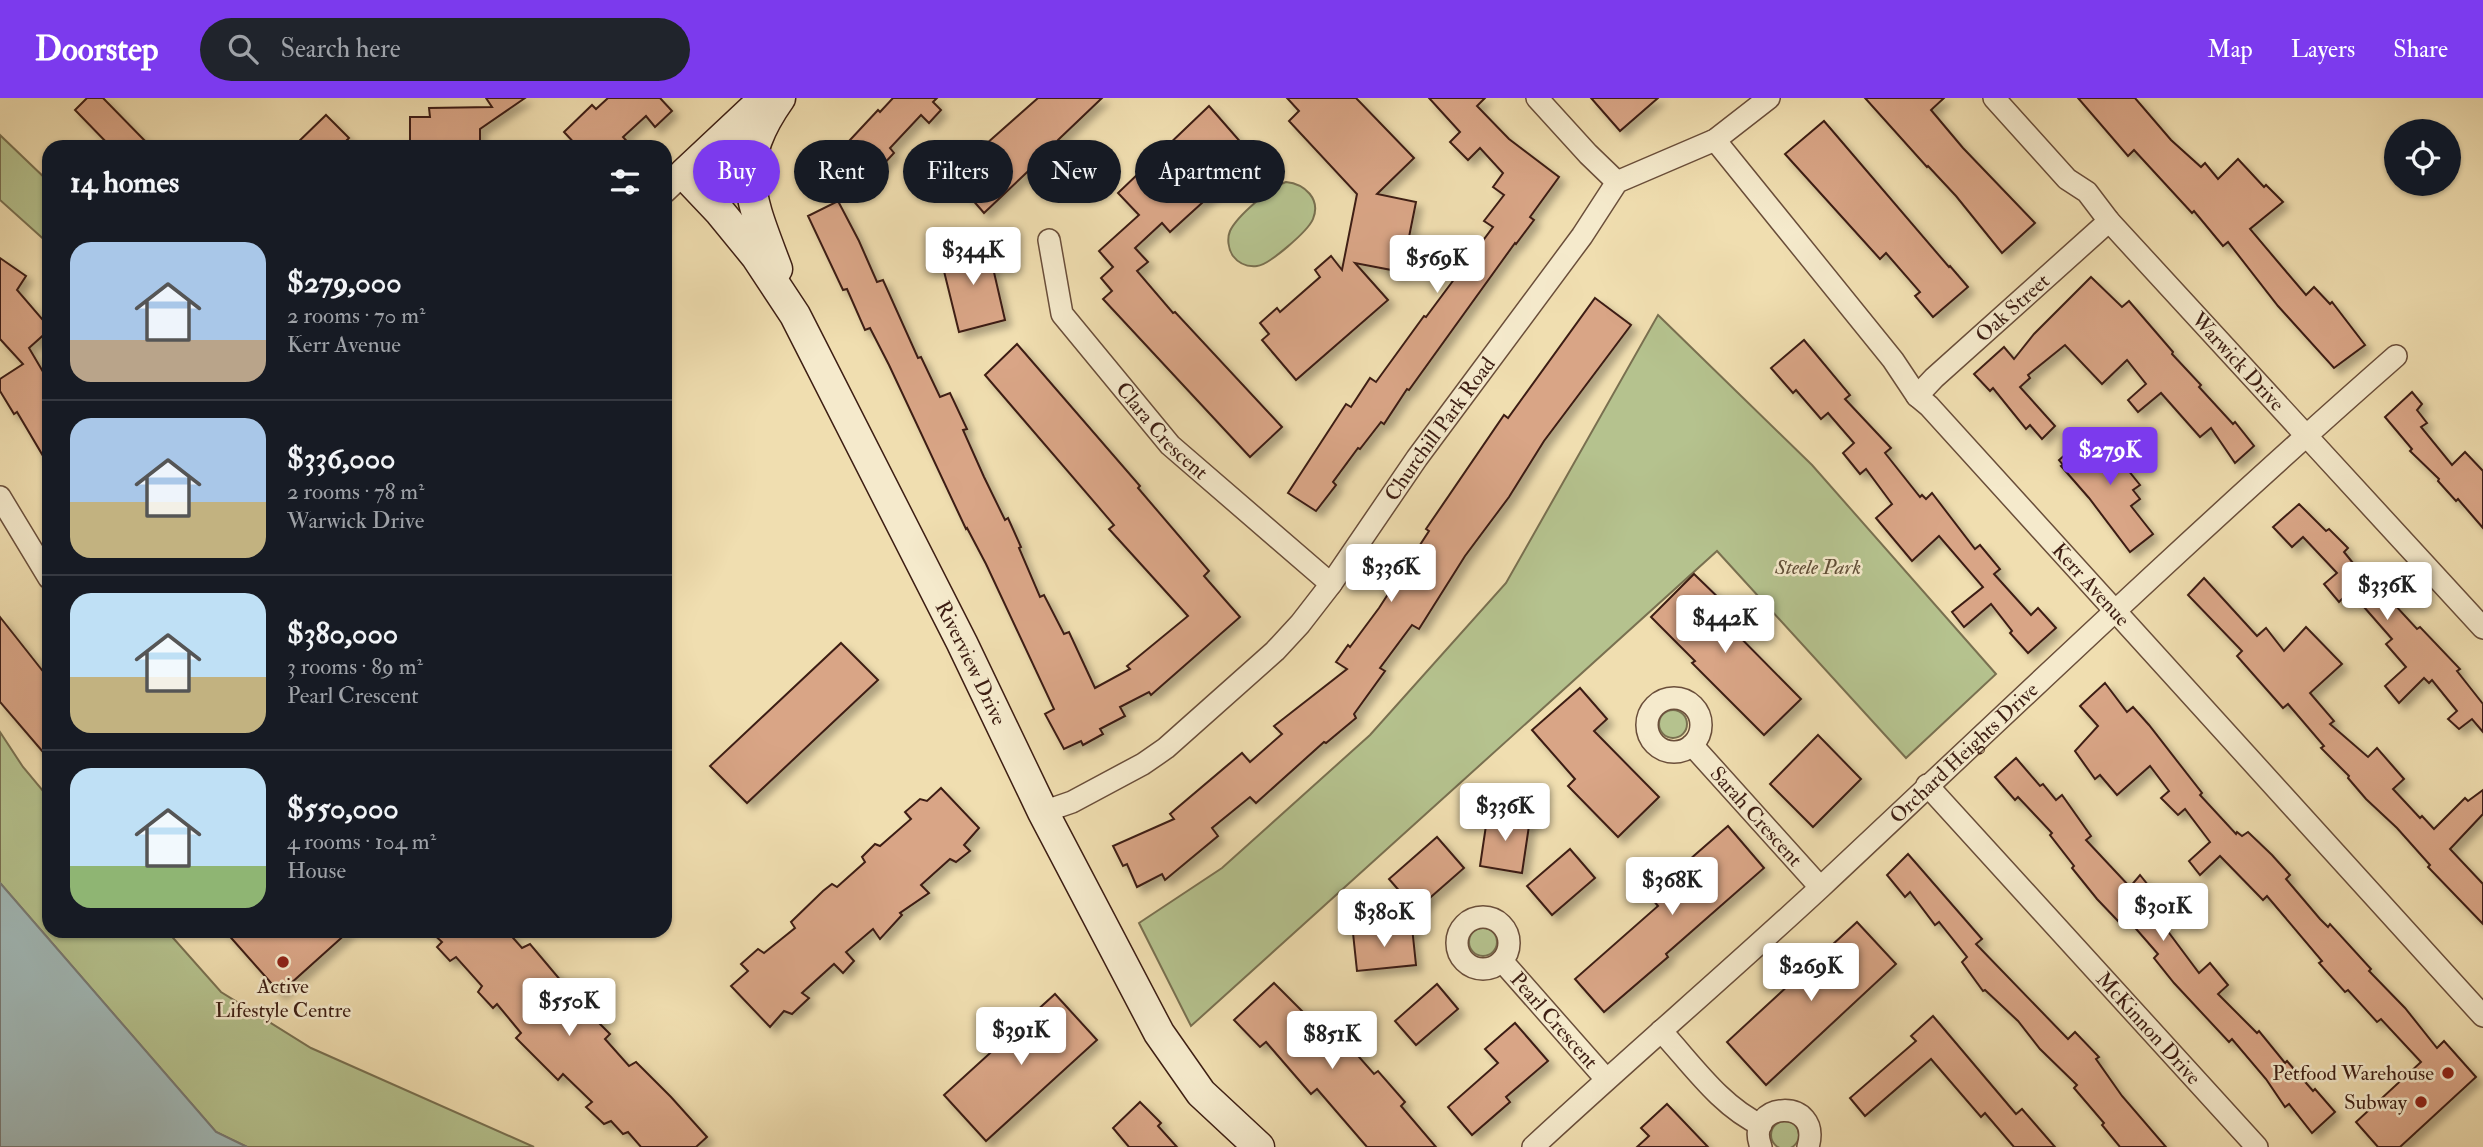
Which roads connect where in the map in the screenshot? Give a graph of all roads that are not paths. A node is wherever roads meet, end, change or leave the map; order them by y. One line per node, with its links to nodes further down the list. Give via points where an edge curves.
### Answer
1 (765, 98): 8 (street)
2 (780, 98): 11 (street, via 754,148 750,193)
3 (1537, 98): 7 (street)
4 (1769, 98): 6 (street)
5 (1994, 98): 9 (street, Warwick Drive, via 2067,178 2087,192)
6 (1715, 140): 7 (street); 13 (street, Kerr Avenue)
7 (1617, 182): 17 (street, Churchill Park Road)
8 (675, 183): 11 (street, Riverview Drive, via 720,212)
9 (2109, 221): 13 (street, Oak Street); 14 (street, Warwick Drive)
10 (1049, 240): 17 (street, Clara Crescent, via 1062,314 1170,445)
11 (795, 315): 22 (street, Riverview Drive)
12 (2396, 356): 14 (street, Orchard Heights Drive)
13 (1917, 396): 18 (street, Kerr Avenue)
14 (2305, 436): 18 (street, Orchard Heights Drive); 19 (street, Warwick Drive)
15 (0, 497): 16 (street)
16 (42, 566)
17 (1331, 584): 22 (street, Churchill Park Road, via 1275,651 1166,748 1079,799)
18 (2116, 612): 21 (street, Orchard Heights Drive); 25 (street, Kerr Avenue)
19 (2483, 628)
20 (1692, 745): 23 (street, Sarah Crescent)
21 (1927, 785): 23 (street, Orchard Heights Drive); 33 (street, McKinnon Drive)
22 (1043, 812): 29 (street, Riverview Drive, via 1169,1049 1201,1093)
23 (1821, 887): 26 (street, Orchard Heights Drive)
24 (1502, 961): 27 (street, Pearl Crescent)
25 (2483, 1016)
26 (1661, 1031): 27 (street, Orchard Heights Drive); 28 (street, via 1724,1099)
27 (1606, 1079): 30 (street, Orchard Heights Drive)
28 (1760, 1125): 31 (street); 32 (street, via 1773,1112 1800,1114 1810,1129)
29 (1259, 1147)
30 (1533, 1147)
31 (1761, 1147)
32 (1808, 1147)
33 (2257, 1147)

